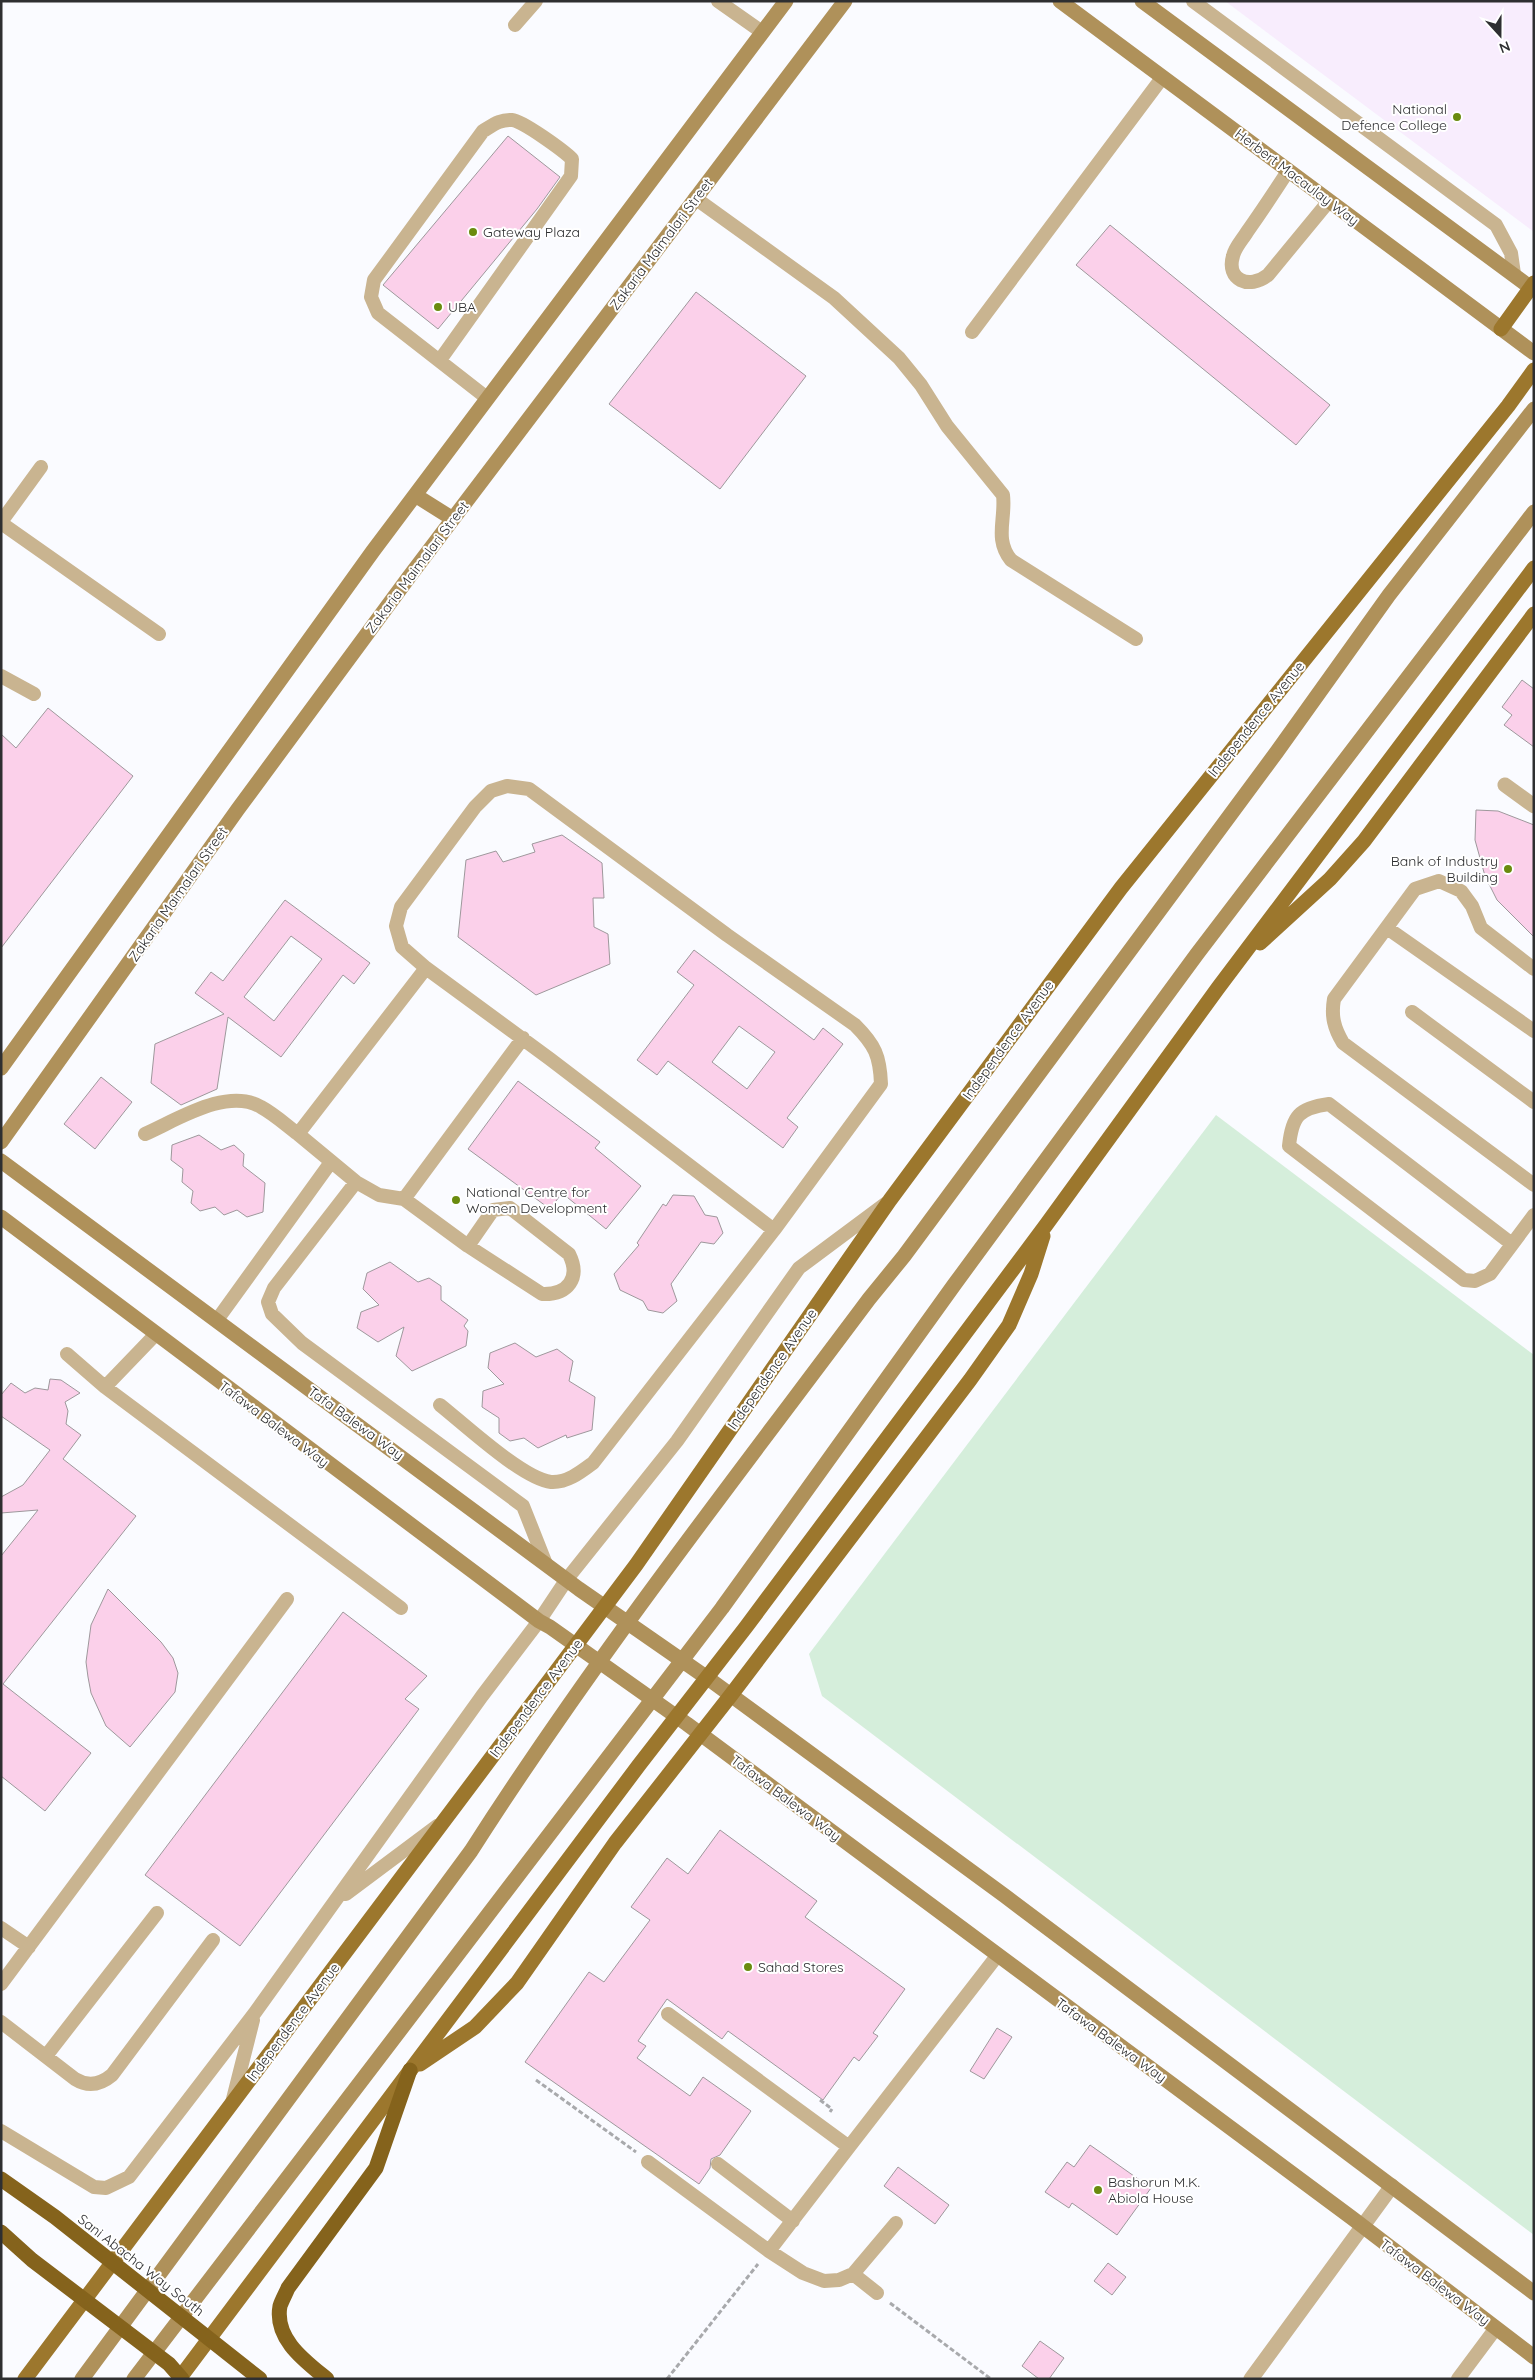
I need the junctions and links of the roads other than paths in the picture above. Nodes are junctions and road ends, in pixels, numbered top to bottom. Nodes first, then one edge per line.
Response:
1 (536, 1) edge
2 (718, 1) edge
3 (786, 1) edge
4 (845, 1) edge
5 (1060, 1) edge
6 (1142, 1) edge
7 (1193, 1) edge
8 (515, 25) dead end
9 (762, 32) junction
10 (1162, 78) junction
11 (1288, 170) junction
12 (695, 198) junction
13 (1329, 201) junction
14 (1514, 274) junction
15 (1533, 287) edge
16 (972, 332) dead end
17 (1506, 332) junction
18 (1534, 353) edge
19 (440, 360) junction
20 (1534, 370) edge
21 (487, 398) junction
22 (1534, 409) edge
23 (40, 467) dead end
24 (415, 495) junction
25 (1534, 512) edge
26 (453, 519) junction
27 (1, 523) edge
28 (1534, 568) edge
29 (1534, 614) edge
30 (159, 634) dead end
31 (1136, 639) dead end
32 (1, 676) edge
33 (34, 694) dead end
34 (1506, 785) dead end
35 (1534, 806) edge
36 (1387, 928) junction
37 (1239, 960) junction
38 (426, 968) junction
39 (1534, 968) edge
40 (1412, 1012) dead end
41 (1534, 1031) edge
42 (523, 1038) junction
43 (1, 1068) edge
44 (1534, 1102) edge
45 (145, 1134) dead end
46 (298, 1134) junction
47 (1, 1142) edge
48 (1, 1161) edge
49 (331, 1162) junction
50 (356, 1182) junction
51 (1534, 1185) edge
52 (404, 1198) junction
53 (890, 1200) junction
54 (1534, 1215) edge
55 (1, 1217) edge
56 (1046, 1225) junction
57 (774, 1230) junction
58 (1512, 1244) junction
59 (468, 1246) junction
60 (217, 1320) junction
61 (155, 1335) junction
62 (67, 1354) dead end
63 (105, 1387) junction
64 (440, 1405) dead end
65 (546, 1564) junction
66 (567, 1578) junction
67 (287, 1599) dead end
68 (401, 1608) dead end
69 (544, 1624) junction
70 (731, 1695) junction
71 (700, 1734) junction
72 (444, 1821) junction
73 (334, 1902) junction
74 (157, 1913) dead end
75 (1, 1928) edge
76 (213, 1940) dead end
77 (29, 1947) junction
78 (997, 1956) junction
79 (1, 1984) edge
80 (254, 2014) junction
81 (668, 2014) dead end
82 (1, 2022) edge
83 (46, 2056) junction
84 (410, 2070) junction
85 (232, 2103) junction
86 (1, 2131) edge
87 (849, 2147) junction
88 (648, 2162) road end
89 (718, 2164) dead end
90 (1, 2179) edge
91 (1392, 2186) junction
92 (793, 2221) junction
93 (896, 2223) dead end
94 (1363, 2227) junction
95 (1, 2232) edge
96 (769, 2251) junction
97 (853, 2274) junction
98 (1534, 2293) edge
99 (877, 2294) road end
100 (1496, 2328) junction
101 (1534, 2357) edge
102 (24, 2379) edge
103 (82, 2379) edge
104 (134, 2379) edge
105 (180, 2379) edge
106 (260, 2379) edge
107 (327, 2379) edge
108 (1251, 2379) edge
109 (1458, 2379) edge

1 - 8 lane
2 - 9 lane
3 - 9 main road
4 - 12 main road, Zakaria Maimalari Street
5 - 10 main road, Herbert Macaulay Way
6 - 14 main road
7 - 14 lane
9 - 21 main road
10 - 11 main road, Herbert Macaulay Way
10 - 16 lane
11 - 13 main road, Herbert Macaulay Way
11 - 13 lane
12 - 26 main road, Zakaria Maimalari Street
12 - 31 lane
13 - 17 main road, Herbert Macaulay Way
14 - 15 main road
15 - 17 main road
17 - 18 main road, Herbert Macaulay Way
19 - 19 lane
19 - 21 lane
20 - 53 main road, Independence Avenue
21 - 24 main road
22 - 103 main road
23 - 27 lane
24 - 26 main road
24 - 43 main road
25 - 104 main road
26 - 47 main road, Zakaria Maimalari Street
27 - 30 lane
28 - 37 main road
29 - 37 main road
32 - 33 lane
34 - 35 street
36 - 39 lane
36 - 41 lane
36 - 51 lane
37 - 56 main road
38 - 42 lane
38 - 46 lane
38 - 57 lane
40 - 44 lane
42 - 52 lane
42 - 57 lane
45 - 46 lane
46 - 49 lane
48 - 60 main road, Tafa Balewa Way
49 - 50 lane
49 - 60 lane
50 - 52 lane
50 - 65 lane
52 - 59 lane
53 - 66 lane
53 - 72 main road, Independence Avenue
54 - 58 lane
55 - 61 main road, Tafawa Balewa Way
56 - 70 main road
56 - 84 main road
57 - 64 lane
58 - 58 lane
59 - 59 lane
60 - 65 main road, Tafa Balewa Way
61 - 63 lane
61 - 69 main road, Tafawa Balewa Way
62 - 63 lane
63 - 68 lane
65 - 66 main road, Tafa Balewa Way
66 - 69 lane
66 - 70 main road, Tafa Balewa Way
67 - 77 lane
69 - 71 main road, Tafawa Balewa Way
69 - 73 lane
70 - 71 main road
70 - 91 main road, Tafa Balewa Way
71 - 78 main road, Tafawa Balewa Way
71 - 84 main road
72 - 73 lane
72 - 85 main road, Independence Avenue
73 - 80 lane
74 - 83 lane
75 - 77 lane
76 - 83 lane
77 - 79 lane
78 - 87 lane
78 - 94 main road, Tafawa Balewa Way
80 - 85 lane
80 - 86 lane
81 - 87 lane
82 - 83 lane
84 - 105 main road
84 - 107 highway
85 - 102 main road, Independence Avenue
87 - 92 lane
88 - 96 lane
89 - 92 lane
90 - 106 highway, Sani Abacha Way South
91 - 94 street
91 - 98 main road, Tafa Balewa Way
92 - 96 lane
93 - 97 lane
94 - 100 main road, Tafawa Balewa Way
94 - 108 street
95 - 105 highway
96 - 97 lane
97 - 99 lane
100 - 101 main road, Tafawa Balewa Way
100 - 109 lane

